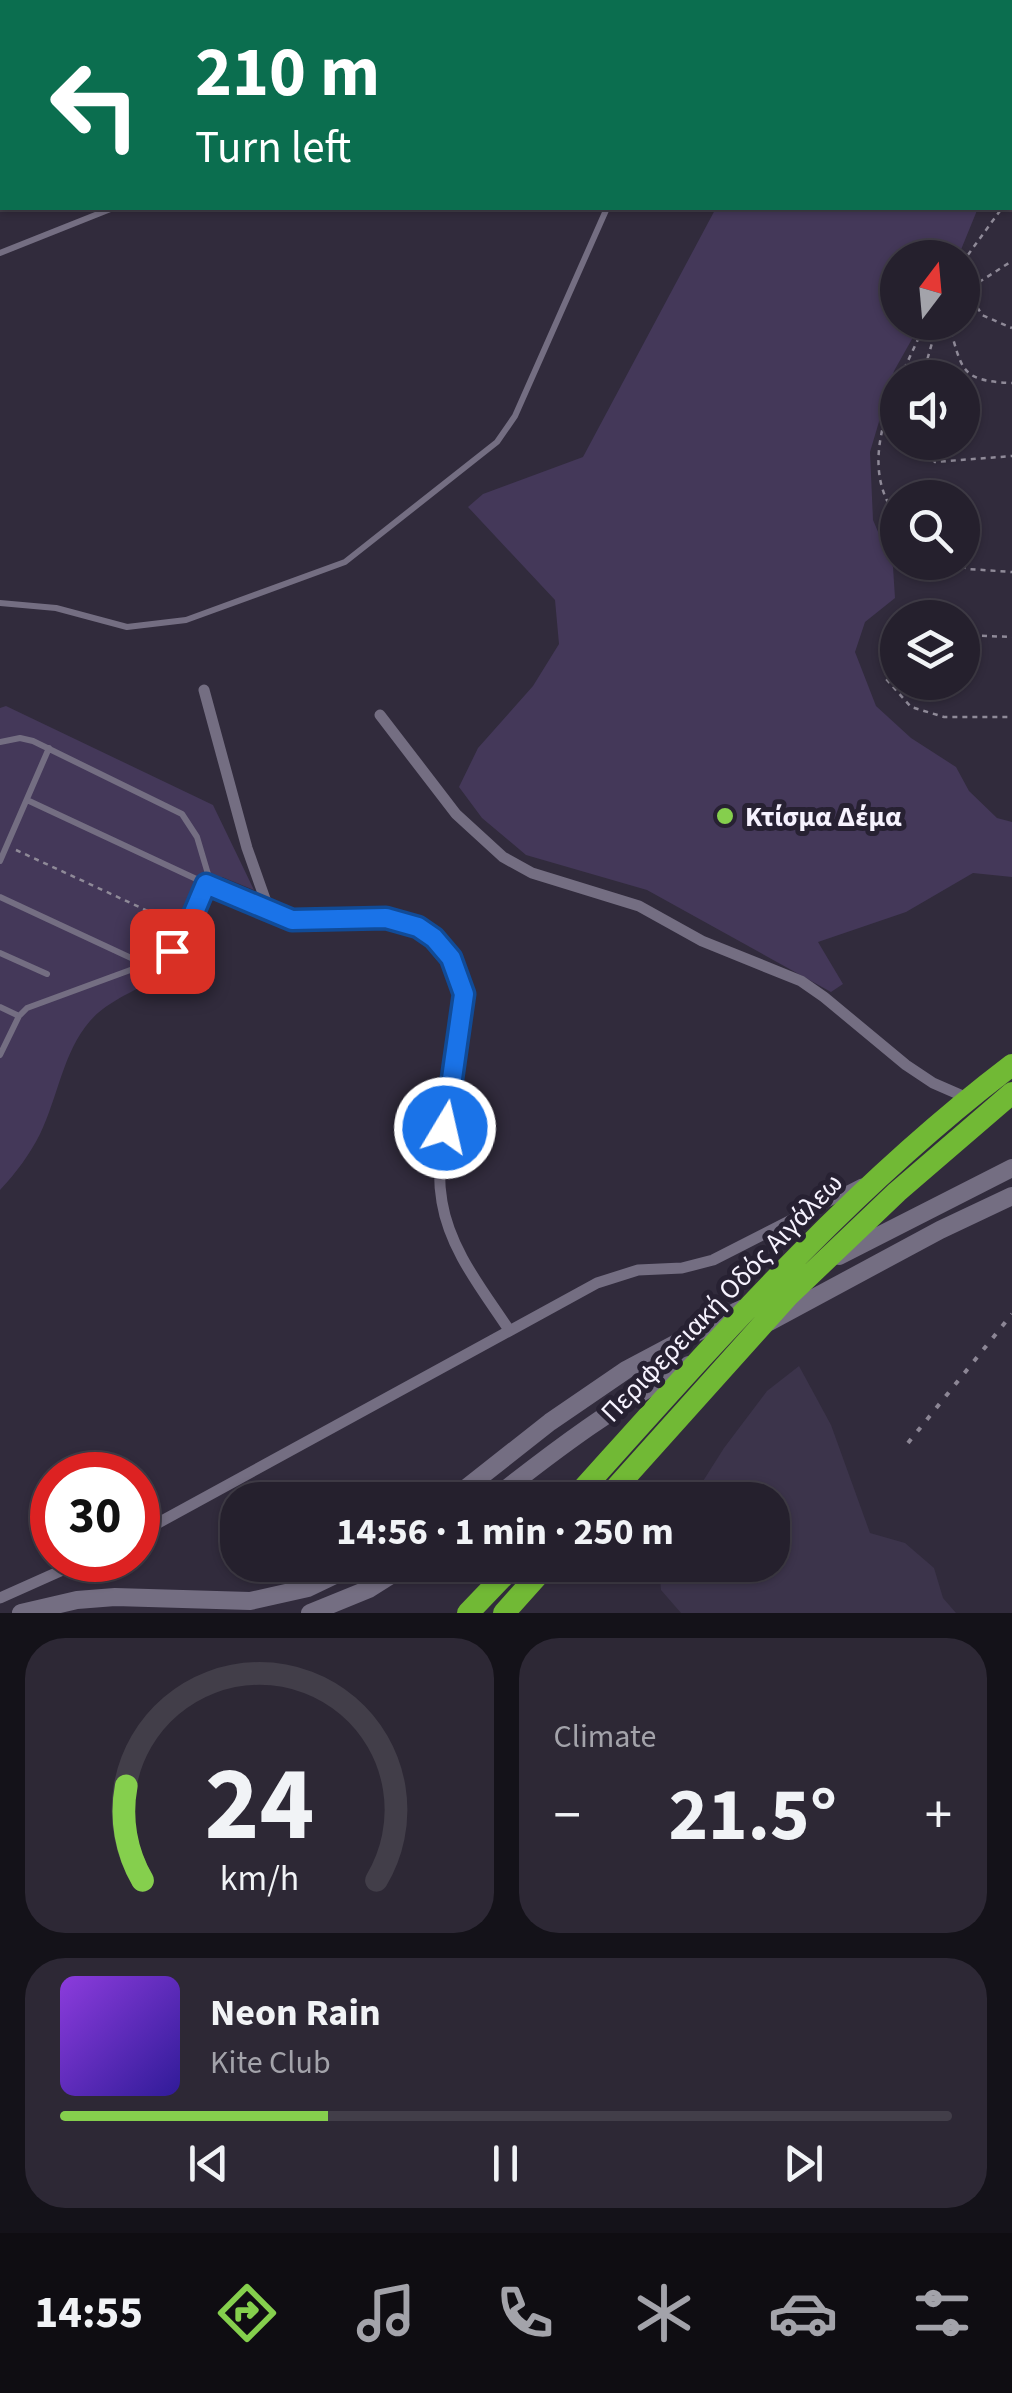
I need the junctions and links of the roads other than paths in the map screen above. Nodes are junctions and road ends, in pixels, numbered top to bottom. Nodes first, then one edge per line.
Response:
1 (108, 210) edge
2 (605, 210) edge
3 (0, 253) edge
4 (0, 603) edge
5 (204, 690) dead end
6 (380, 714) dead end
7 (0, 742) edge
8 (49, 748) junction
9 (27, 800) junction
10 (0, 861) edge
11 (206, 884) junction
12 (0, 898) edge
13 (270, 914) junction
14 (0, 953) edge
15 (145, 965) junction
16 (47, 974) dead end
17 (0, 1007) edge
18 (19, 1016) junction
19 (0, 1055) edge
20 (1012, 1065) edge
21 (1012, 1093) edge
22 (1012, 1168) edge
23 (1012, 1196) edge
24 (508, 1330) junction
25 (617, 1469) junction
26 (474, 1482) edge
27 (515, 1482) edge
28 (599, 1482) edge
29 (612, 1482) edge
30 (160, 1522) edge
31 (36, 1582) edge
32 (321, 1582) edge
33 (341, 1582) edge
34 (381, 1582) edge
35 (498, 1582) edge
36 (532, 1582) edge
37 (0, 1598) edge
38 (340, 1608) edge
39 (21, 1613) edge
40 (310, 1613) edge
41 (468, 1613) edge
42 (504, 1613) edge

1 - 3 lane
2 - 4 lane
5 - 13 street
6 - 24 street
7 - 8 lane
8 - 9 lane
8 - 11 lane
9 - 10 lane
9 - 11 lane
11 - 13 lane
11 - 15 lane
12 - 15 lane
13 - 24 street
14 - 16 lane
15 - 18 lane
17 - 18 lane
18 - 19 lane
20 - 25 highway, Περιφερειακή Οδός Αιγάλεω
21 - 25 highway, Περιφερειακή Οδός Αιγάλεω
22 - 26 main road
23 - 27 main road
24 - 30 street
25 - 28 highway, Περιφερειακή Οδός Αιγάλεω
25 - 29 highway, Περιφερειακή Οδός Αιγάλεω
31 - 37 street
32 - 39 main road
33 - 38 main road
34 - 38 main road
35 - 41 highway
36 - 42 highway
38 - 40 main road

